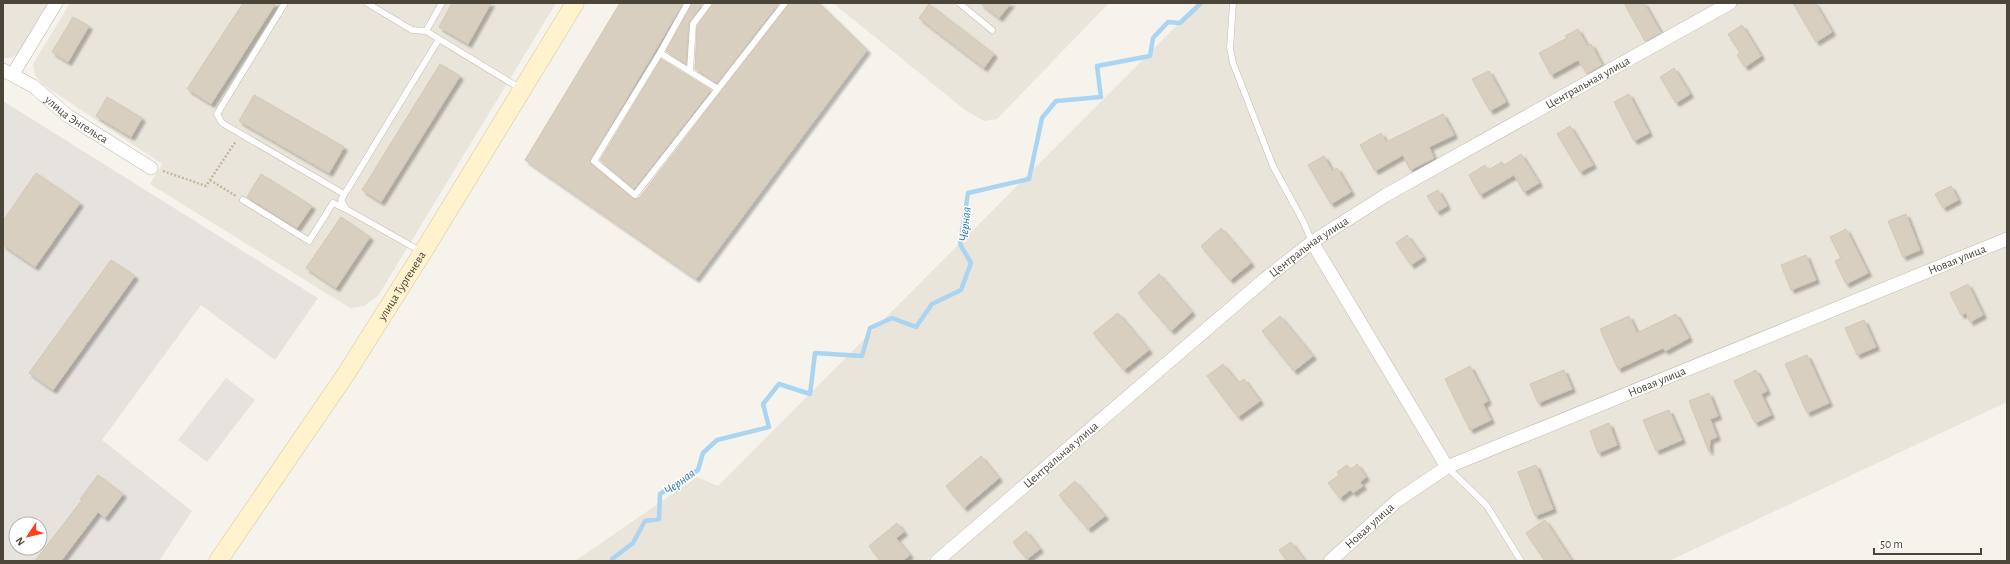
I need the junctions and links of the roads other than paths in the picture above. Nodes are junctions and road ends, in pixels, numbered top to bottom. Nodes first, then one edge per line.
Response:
1 (56, 3) edge
2 (285, 3) edge
3 (367, 3) edge
4 (442, 3) edge
5 (575, 3) edge
6 (688, 3) edge
7 (709, 3) edge
8 (785, 3) edge
9 (959, 3) edge
10 (1232, 3) edge
11 (1730, 3) edge
12 (992, 30) dead end
13 (426, 31) junction
14 (439, 39) junction
15 (660, 53) junction
16 (690, 70) junction
17 (8, 72) edge
18 (718, 88) junction
19 (523, 90) junction
20 (151, 168) road end
21 (344, 194) junction
22 (243, 200) road end
23 (346, 209) junction
24 (2007, 239) edge
25 (1312, 242) junction
26 (423, 252) junction
27 (1446, 467) junction
28 (218, 561) edge
29 (937, 561) edge
30 (1330, 561) edge
31 (1521, 561) edge

1 - 17 street
2 - 21 lane
3 - 13 lane
4 - 13 lane
5 - 19 street, улица Тургенева
6 - 15 lane
7 - 16 lane
8 - 18 lane
9 - 12 lane
10 - 25 lane
11 - 25 street, Центральная улица
13 - 14 lane
14 - 19 lane
14 - 21 lane
15 - 16 lane
15 - 18 lane
16 - 18 lane
17 - 20 street, улица Энгельса
19 - 26 street, улица Тургенева
21 - 23 lane
22 - 23 lane
23 - 26 lane
24 - 27 street, Новая улица
25 - 27 street
25 - 29 street, Центральная улица
26 - 28 street, улица Тургенева
27 - 30 street, Новая улица
27 - 31 lane

